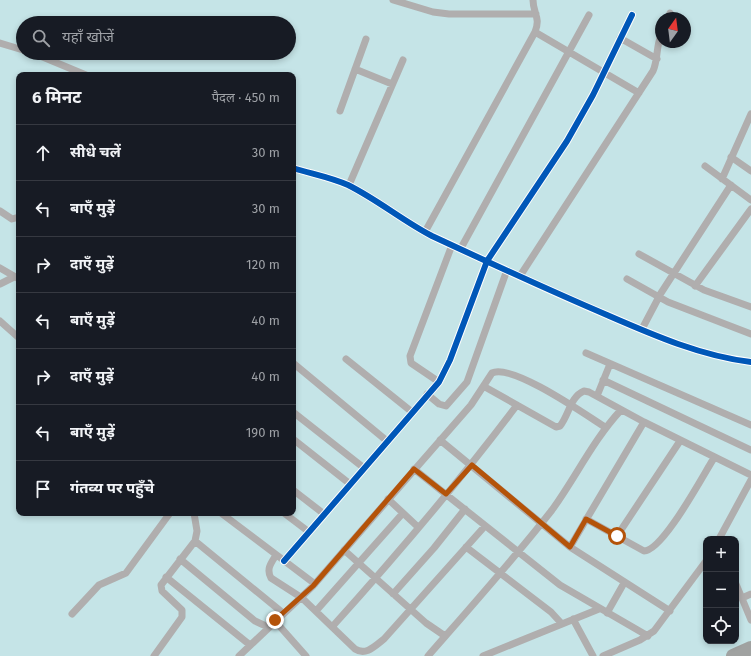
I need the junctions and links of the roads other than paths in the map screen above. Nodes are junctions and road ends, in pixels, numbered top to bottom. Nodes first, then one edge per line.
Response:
1 (393, 0) edge
2 (533, 0) edge
3 (536, 14) junction
4 (589, 15) dead end
5 (632, 15) dead end
6 (535, 32) junction
7 (620, 38) junction
8 (366, 39) dead end
9 (0, 43) edge
10 (16, 48) edge
11 (657, 48) edge
12 (570, 52) junction
13 (657, 59) junction
14 (50, 60) edge
15 (403, 60) dead end
16 (355, 68) junction
17 (604, 71) junction
18 (79, 72) edge
19 (392, 84) junction
20 (639, 93) junction
21 (340, 110) dead end
22 (751, 114) edge
23 (748, 127) edge
24 (731, 157) junction
25 (705, 166) dead end
26 (296, 169) edge
27 (751, 171) edge
28 (722, 179) junction
29 (349, 185) junction
30 (731, 185) junction
31 (751, 200) edge
32 (751, 209) edge
33 (0, 211) edge
34 (16, 218) edge
35 (425, 232) junction
36 (452, 245) junction
37 (461, 248) junction
38 (640, 254) dead end
39 (487, 261) junction
40 (0, 268) edge
41 (507, 270) junction
42 (673, 274) junction
43 (520, 276) junction
44 (16, 277) edge
45 (16, 278) edge
46 (627, 279) dead end
47 (0, 284) edge
48 (695, 286) junction
49 (658, 297) junction
50 (751, 308) edge
51 (0, 321) edge
52 (642, 329) junction
53 (751, 334) edge
54 (16, 335) edge
55 (586, 353) dead end
56 (346, 359) dead end
57 (751, 362) edge
58 (610, 364) junction
59 (296, 366) edge
60 (603, 380) junction
61 (438, 382) junction
62 (485, 387) junction
63 (427, 394) junction
64 (597, 396) junction
65 (517, 405) junction
66 (571, 405) junction
67 (621, 410) junction
68 (412, 412) junction
69 (296, 414) edge
70 (644, 422) junction
71 (751, 424) edge
72 (605, 427) junction
73 (440, 440) junction
74 (296, 441) edge
75 (387, 441) junction
76 (680, 441) junction
77 (751, 450) edge
78 (714, 458) junction
79 (472, 465) junction
80 (364, 468) junction
81 (414, 469) junction
82 (751, 475) edge
83 (751, 480) edge
84 (350, 484) junction
85 (296, 492) edge
86 (446, 494) junction
87 (388, 499) junction
88 (465, 509) junction
89 (403, 513) junction
90 (324, 514) junction
91 (168, 516) edge
92 (194, 516) edge
93 (224, 516) edge
94 (288, 516) edge
95 (586, 519) junction
96 (541, 522) junction
97 (486, 526) junction
98 (418, 527) junction
99 (309, 532) junction
100 (617, 536) junction
101 (721, 536) edge
102 (195, 541) junction
103 (570, 547) junction
104 (466, 548) junction
105 (344, 550) junction
106 (518, 552) junction
107 (276, 555) junction
108 (180, 559) junction
109 (284, 561) junction
110 (358, 563) junction
111 (703, 565) edge
112 (500, 573) junction
113 (166, 577) junction
114 (376, 578) junction
115 (624, 583) junction
116 (315, 584) junction
117 (739, 591) edge
118 (393, 594) junction
119 (751, 594) edge
120 (302, 598) junction
121 (742, 598) junction
122 (411, 609) junction
123 (599, 609) junction
124 (316, 611) junction
125 (670, 611) junction
126 (283, 613) junction
127 (72, 614) dead end
128 (607, 614) junction
129 (573, 619) junction
130 (275, 620) junction
131 (751, 620) edge
132 (562, 624) junction
133 (268, 627) junction
134 (332, 627) junction
135 (445, 636) junction
136 (648, 636) junction
137 (250, 645) junction
138 (751, 648) edge
139 (154, 656) edge
140 (239, 656) edge
141 (306, 656) edge
142 (428, 656) edge
143 (483, 656) edge
144 (592, 656) edge
145 (603, 656) edge
146 (733, 656) edge

1 - 3 street
2 - 3 street
3 - 6 street
4 - 12 street
5 - 7 street
6 - 12 street
6 - 35 street
7 - 13 street
7 - 17 street
8 - 16 street
9 - 10 street
11 - 13 street
12 - 17 street
12 - 37 street
13 - 20 street
14 - 18 street
15 - 19 street
16 - 19 street
16 - 21 street
17 - 20 street
17 - 39 street
19 - 29 street
20 - 43 street
22 - 23 street
23 - 24 street
24 - 27 street
24 - 28 street
25 - 28 street
26 - 29 street
28 - 30 street
29 - 35 street
30 - 31 street
30 - 42 street
32 - 48 street
33 - 34 street
35 - 36 street
36 - 37 street
36 - 61 street
37 - 39 street
38 - 42 street
39 - 41 street
39 - 61 street
40 - 44 street
41 - 43 street
41 - 63 street
42 - 48 street
42 - 49 street
43 - 52 street
45 - 47 street
46 - 49 street
48 - 50 street
49 - 52 street
49 - 53 street
51 - 54 street
52 - 57 street
55 - 58 street
56 - 68 street
58 - 60 street
58 - 71 street
59 - 75 street
60 - 64 street
60 - 77 street
61 - 63 street
62 - 65 street
62 - 66 street
62 - 73 street
63 - 68 street
64 - 66 street
64 - 67 street
65 - 66 street
65 - 79 street
66 - 72 street
67 - 70 street
67 - 72 street
68 - 75 street
69 - 80 street
70 - 76 street
70 - 95 street
72 - 96 street
73 - 79 street
73 - 81 street
74 - 84 street
75 - 80 street
76 - 78 street
76 - 100 street
78 - 82 street
78 - 100 street
79 - 86 street
79 - 96 street
80 - 84 street
81 - 86 street
81 - 87 street
83 - 101 street
84 - 90 street
85 - 90 street
86 - 88 street
86 - 98 street
87 - 89 street
87 - 105 street
88 - 97 street
88 - 118 street
89 - 98 street
89 - 110 street
90 - 99 street
91 - 127 street
92 - 102 street
93 - 107 street
94 - 99 street
95 - 100 street
95 - 103 street
96 - 103 street
96 - 106 street
97 - 104 street
97 - 106 street
98 - 114 street
99 - 109 street
102 - 108 street
102 - 126 street
103 - 115 street
104 - 112 street
104 - 122 street
105 - 110 street
105 - 116 street
106 - 112 street
106 - 123 street
107 - 109 street
107 - 120 street
108 - 113 street
108 - 133 street
109 - 116 street
110 - 114 street
110 - 124 street
111 - 125 street
112 - 132 street
112 - 135 street
113 - 137 street
113 - 139 street
114 - 118 street
114 - 134 street
115 - 125 street
115 - 128 street
116 - 120 street
117 - 121 street
118 - 122 street
119 - 121 street
120 - 124 street
120 - 126 street
121 - 131 street
122 - 134 street
122 - 135 street
123 - 128 street
123 - 129 street
124 - 134 street
125 - 136 street
126 - 130 street
128 - 136 street
129 - 132 street
129 - 144 street
130 - 133 street
130 - 141 street
132 - 143 street
133 - 137 street
135 - 142 street
136 - 145 street
137 - 140 street
138 - 146 highway

